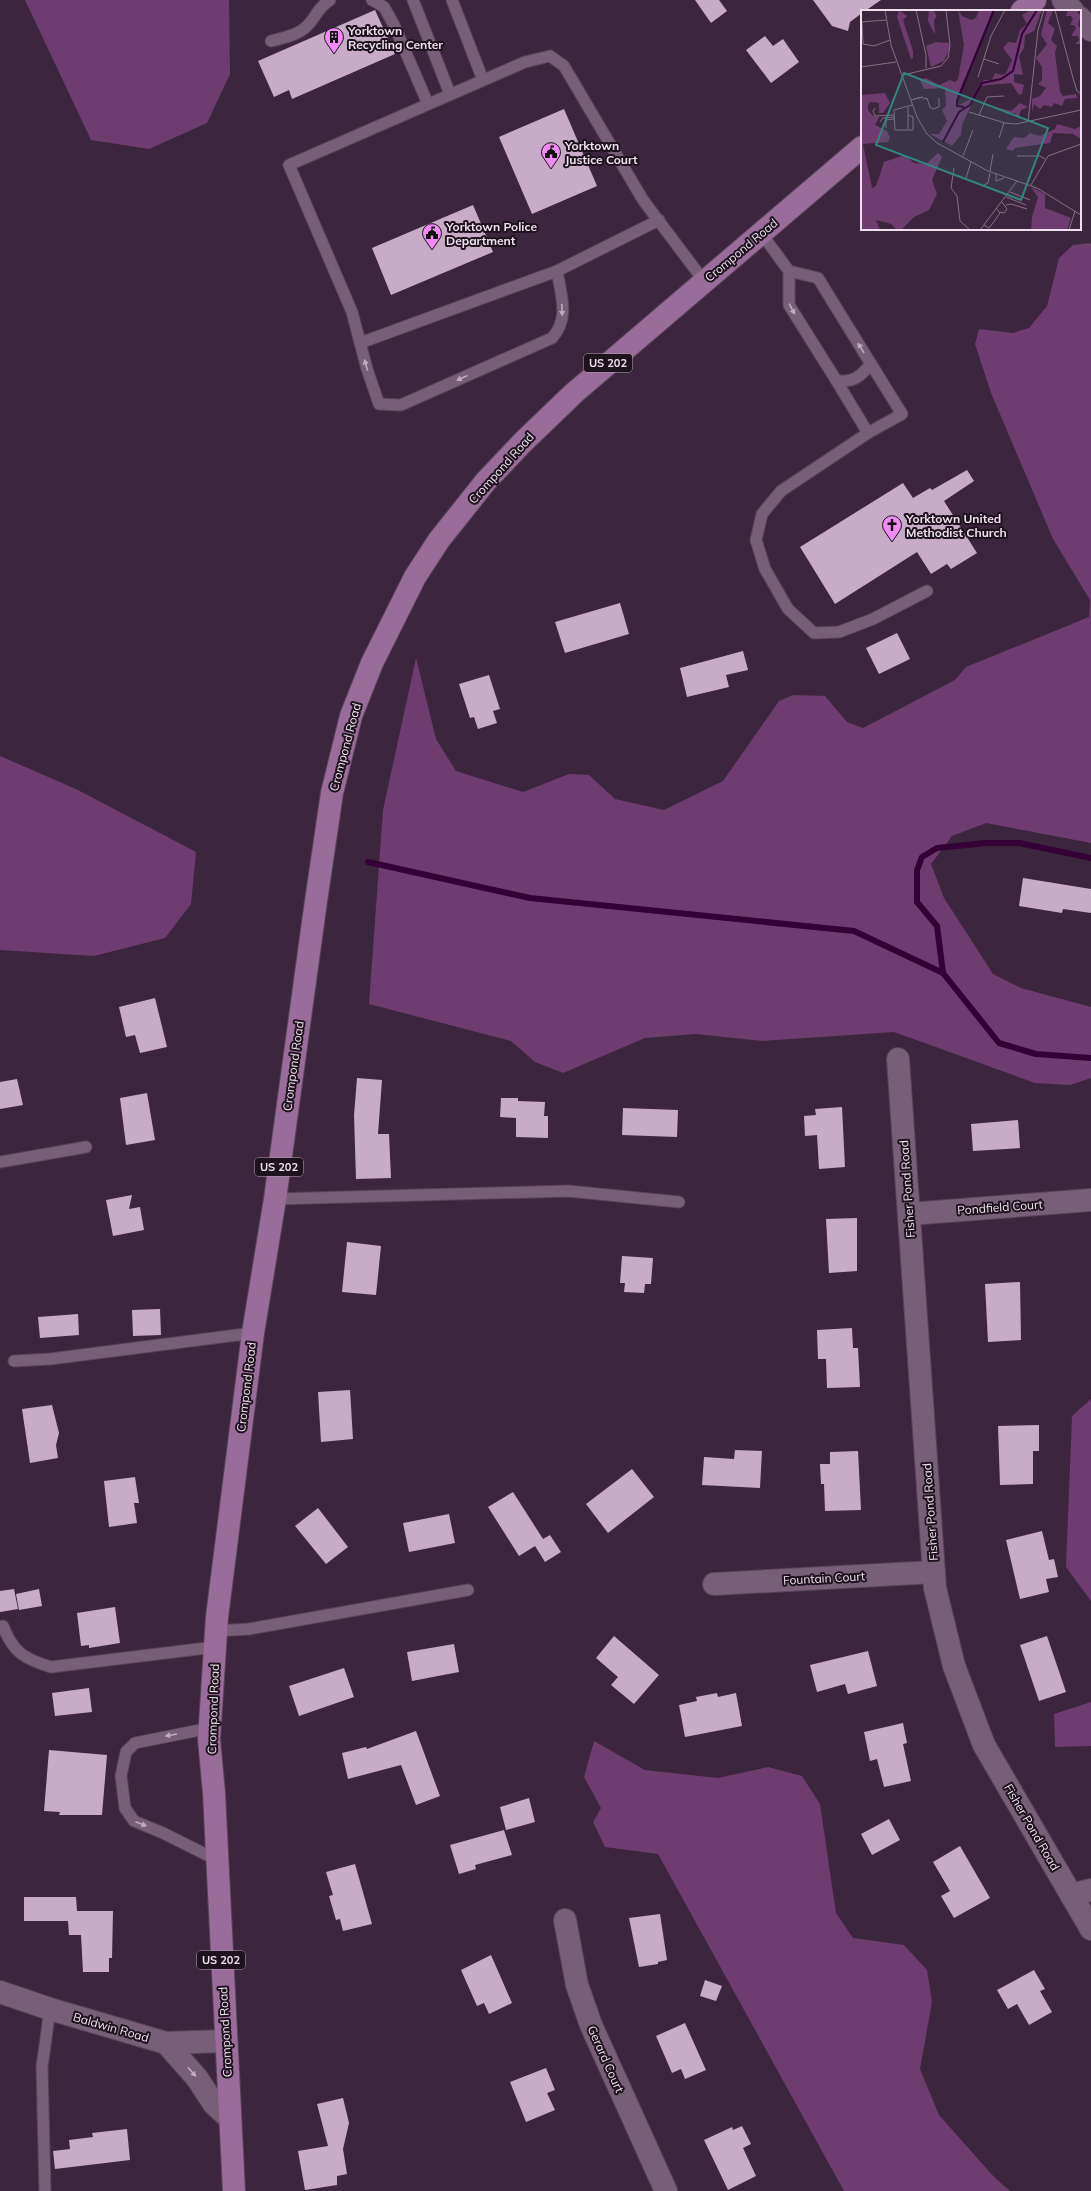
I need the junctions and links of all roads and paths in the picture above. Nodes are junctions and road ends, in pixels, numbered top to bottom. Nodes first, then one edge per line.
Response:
1 (330, 0) edge
2 (372, 0) edge
3 (414, 0) edge
4 (452, 0) edge
5 (1035, 0) edge
6 (1063, 0) edge
7 (1023, 10) edge
8 (1072, 10) edge
9 (1081, 19) edge
10 (1091, 30) edge
11 (271, 41) dead end
12 (483, 80) junction
13 (450, 94) junction
14 (428, 104) junction
15 (861, 148) edge
16 (659, 220) junction
17 (761, 232) junction
18 (557, 271) junction
19 (789, 271) junction
20 (704, 281) junction
21 (360, 343) junction
22 (871, 364) junction
23 (836, 380) junction
24 (868, 433) junction
25 (927, 591) dead end
26 (898, 1059) dead end
27 (86, 1147) dead end
28 (0, 1162) edge
29 (275, 1199) junction
30 (1091, 1200) edge
31 (679, 1202) dead end
32 (909, 1214) junction
33 (253, 1333) junction
34 (14, 1361) dead end
35 (934, 1572) junction
36 (714, 1584) dead end
37 (468, 1590) dead end
38 (3, 1626) dead end
39 (215, 1639) junction
40 (210, 1728) junction
41 (217, 1860) junction
42 (1081, 1893) edge
43 (565, 1920) dead end
44 (1091, 1929) edge
45 (0, 1992) edge
46 (50, 2009) junction
47 (225, 2041) junction
48 (166, 2043) junction
49 (229, 2118) junction
50 (45, 2191) edge
51 (234, 2191) edge
52 (666, 2191) edge

1 - 11 lane
2 - 14 lane
3 - 13 lane
4 - 12 lane
5 - 7 highway
6 - 8 street
9 - 10 street
12 - 13 lane
12 - 16 lane
13 - 14 lane
14 - 21 lane
15 - 17 highway, Crompond Road / US 202
16 - 18 lane
16 - 20 lane
17 - 19 lane
17 - 20 highway, Crompond Road / US 202
18 - 21 lane
18 -> 21 lane
22 -> 19 lane
19 -> 23 lane
20 - 29 highway, Crompond Road / US 202
22 - 23 lane
22 - 24 lane
23 - 24 lane
24 - 25 lane
26 - 32 street, Fisher Pond Road
27 - 28 lane
29 - 31 lane
29 - 33 highway, Crompond Road / US 202
30 - 32 street, Pondfield Court
32 - 35 street, Fisher Pond Road
33 - 34 lane
33 - 39 highway, Crompond Road / US 202
35 - 36 street, Fountain Court
35 - 42 street, Fisher Pond Road
37 - 39 lane
38 - 39 lane
39 - 40 highway, Crompond Road / US 202
40 - 41 highway, Crompond Road / US 202
40 -> 41 lane
41 - 47 highway, Crompond Road / US 202
42 - 44 street, Fisher Pond Road
43 - 52 street, Gerard Court
45 - 46 street, Baldwin Road
46 - 48 street, Baldwin Road
46 - 50 lane
47 - 48 street, Baldwin Road
47 - 49 highway, Crompond Road / US 202
48 -> 49 street
49 - 51 highway, Crompond Road / US 202

